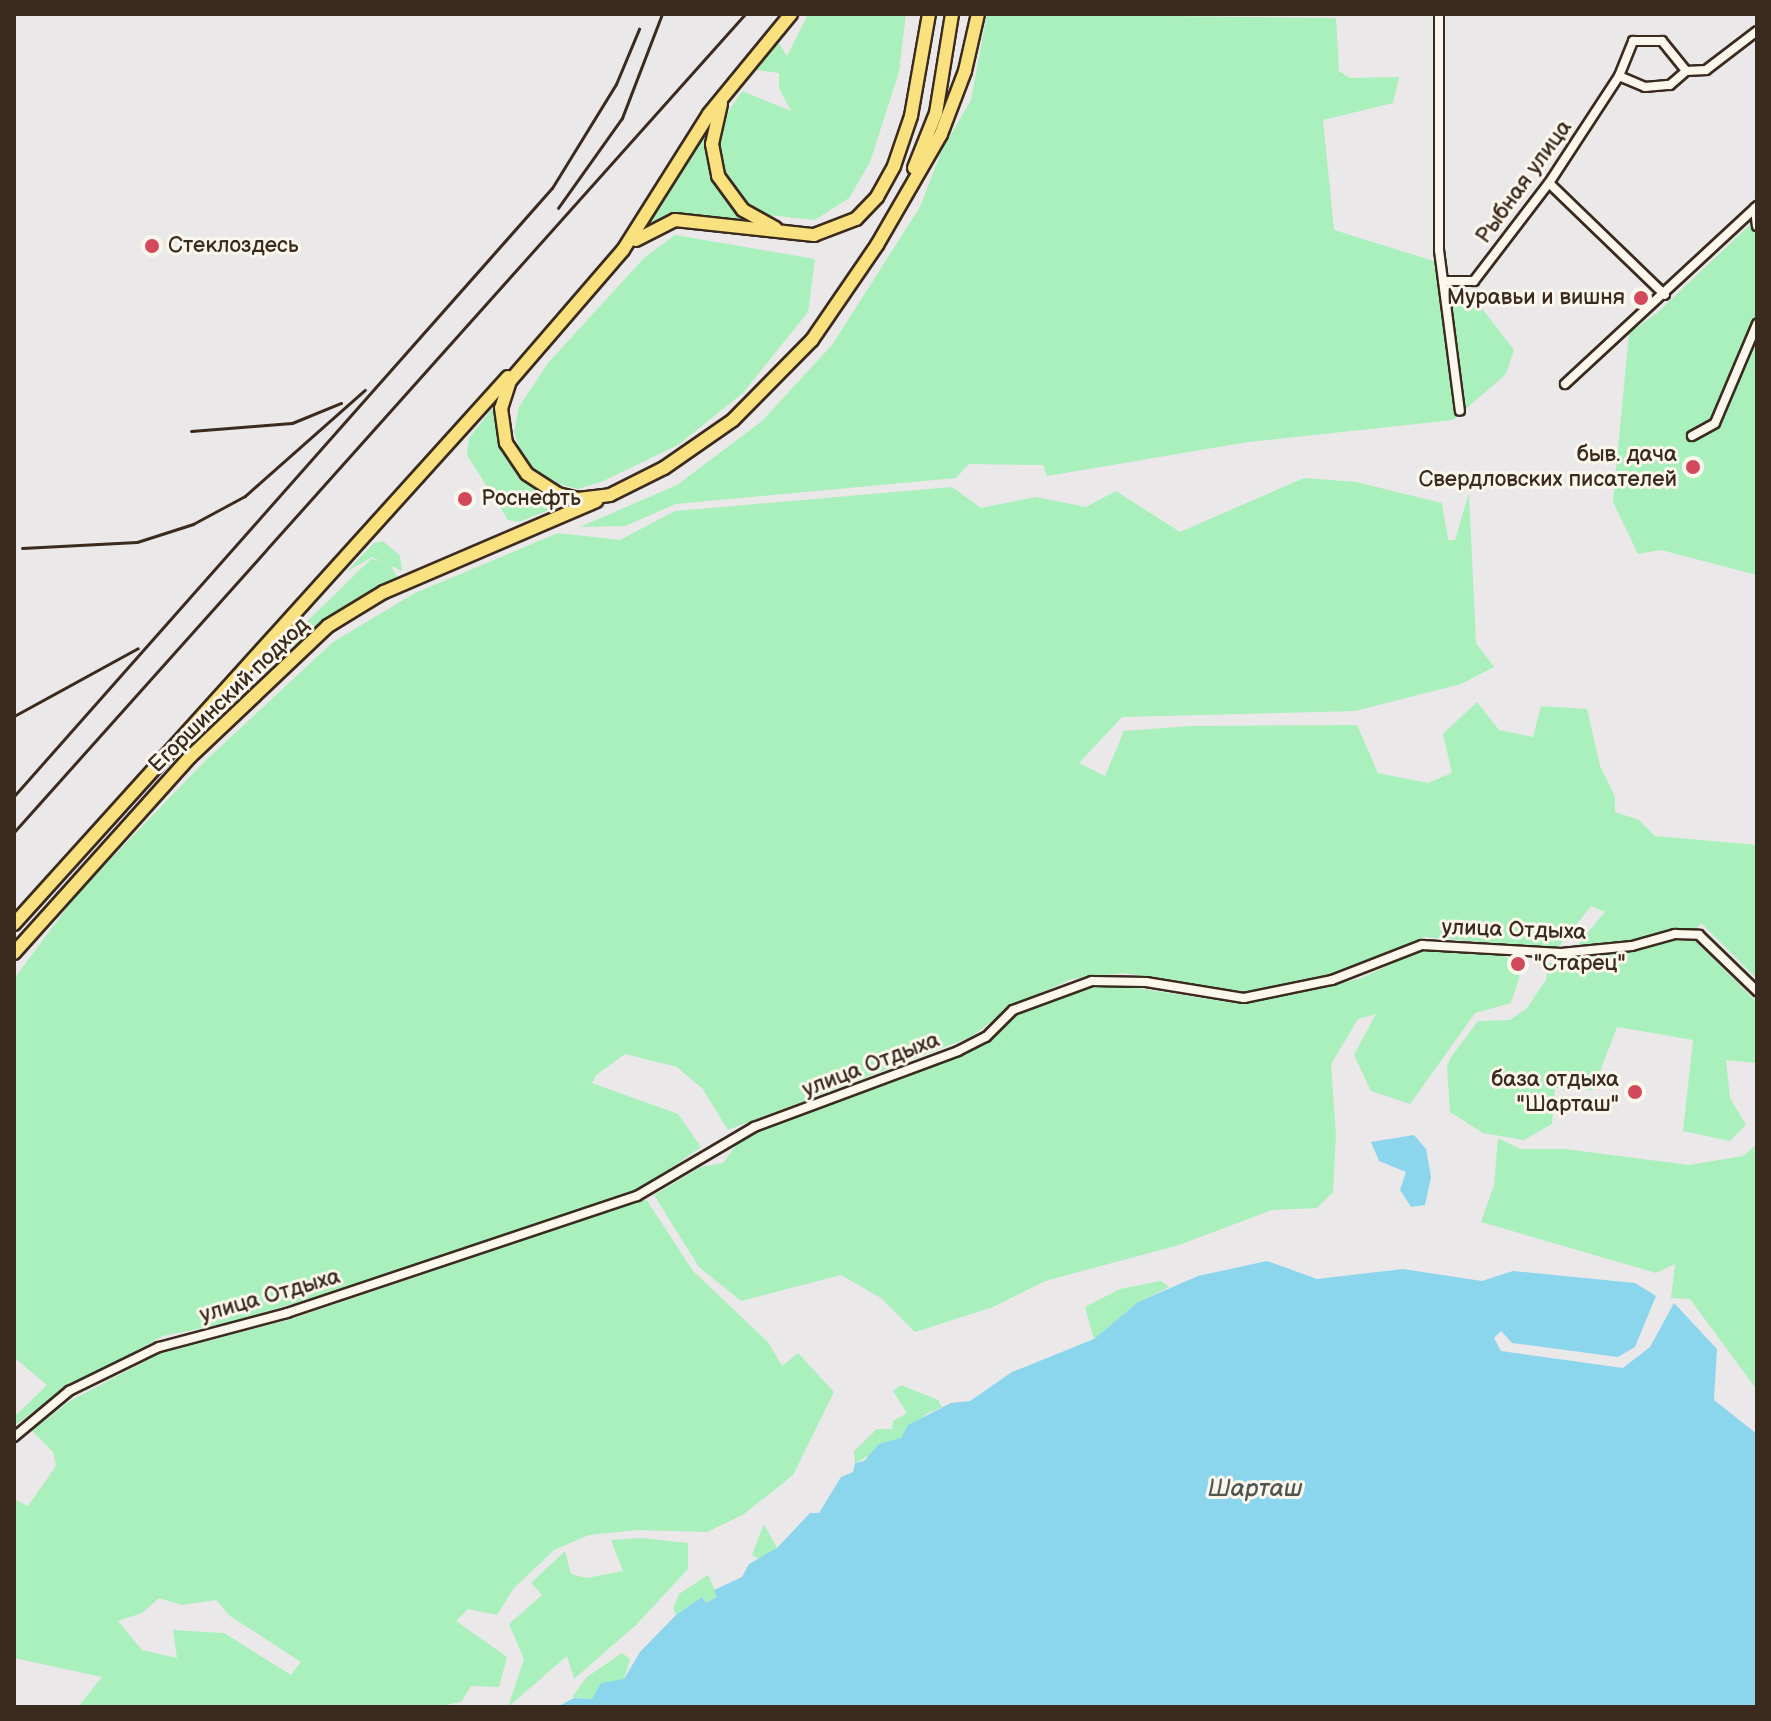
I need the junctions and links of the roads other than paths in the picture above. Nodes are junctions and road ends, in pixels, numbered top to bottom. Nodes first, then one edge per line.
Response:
1 (791, 14) edge
2 (929, 14) edge
3 (952, 14) edge
4 (978, 14) edge
5 (1439, 14) edge
6 (1757, 31) edge
7 (1686, 71) junction
8 (1619, 76) junction
9 (735, 80) junction
10 (1549, 183) junction
11 (899, 205) junction
12 (1756, 207) edge
13 (1757, 226) edge
14 (802, 234) junction
15 (623, 250) junction
16 (1443, 281) junction
17 (1665, 295) junction
18 (1757, 324) edge
19 (523, 360) junction
20 (1565, 384) dead end
21 (1460, 411) dead end
22 (1692, 436) dead end
23 (610, 495) junction
24 (14, 924) edge
25 (14, 953) edge
26 (1757, 991) edge
27 (14, 1437) edge

1 - 9 main road
2 - 14 main road
3 - 11 main road
4 - 11 main road
5 - 16 street, Рыбная улица
6 - 7 street
7 - 8 street
7 - 8 street, Рыбная улица
8 - 10 street, Рыбная улица
9 - 14 main road
9 - 15 main road
10 - 16 street, Рыбная улица
10 - 17 street
11 - 23 main road, Егоршинский подход
12 - 13 street
12 - 17 street
14 - 15 main road
15 - 19 main road, Егоршинский подход
16 - 21 street, Рыбная улица
17 - 20 street
18 - 22 street
19 - 23 main road
19 - 24 main road, Егоршинский подход
23 - 25 main road, Егоршинский подход
26 - 27 street, улица Отдыха

